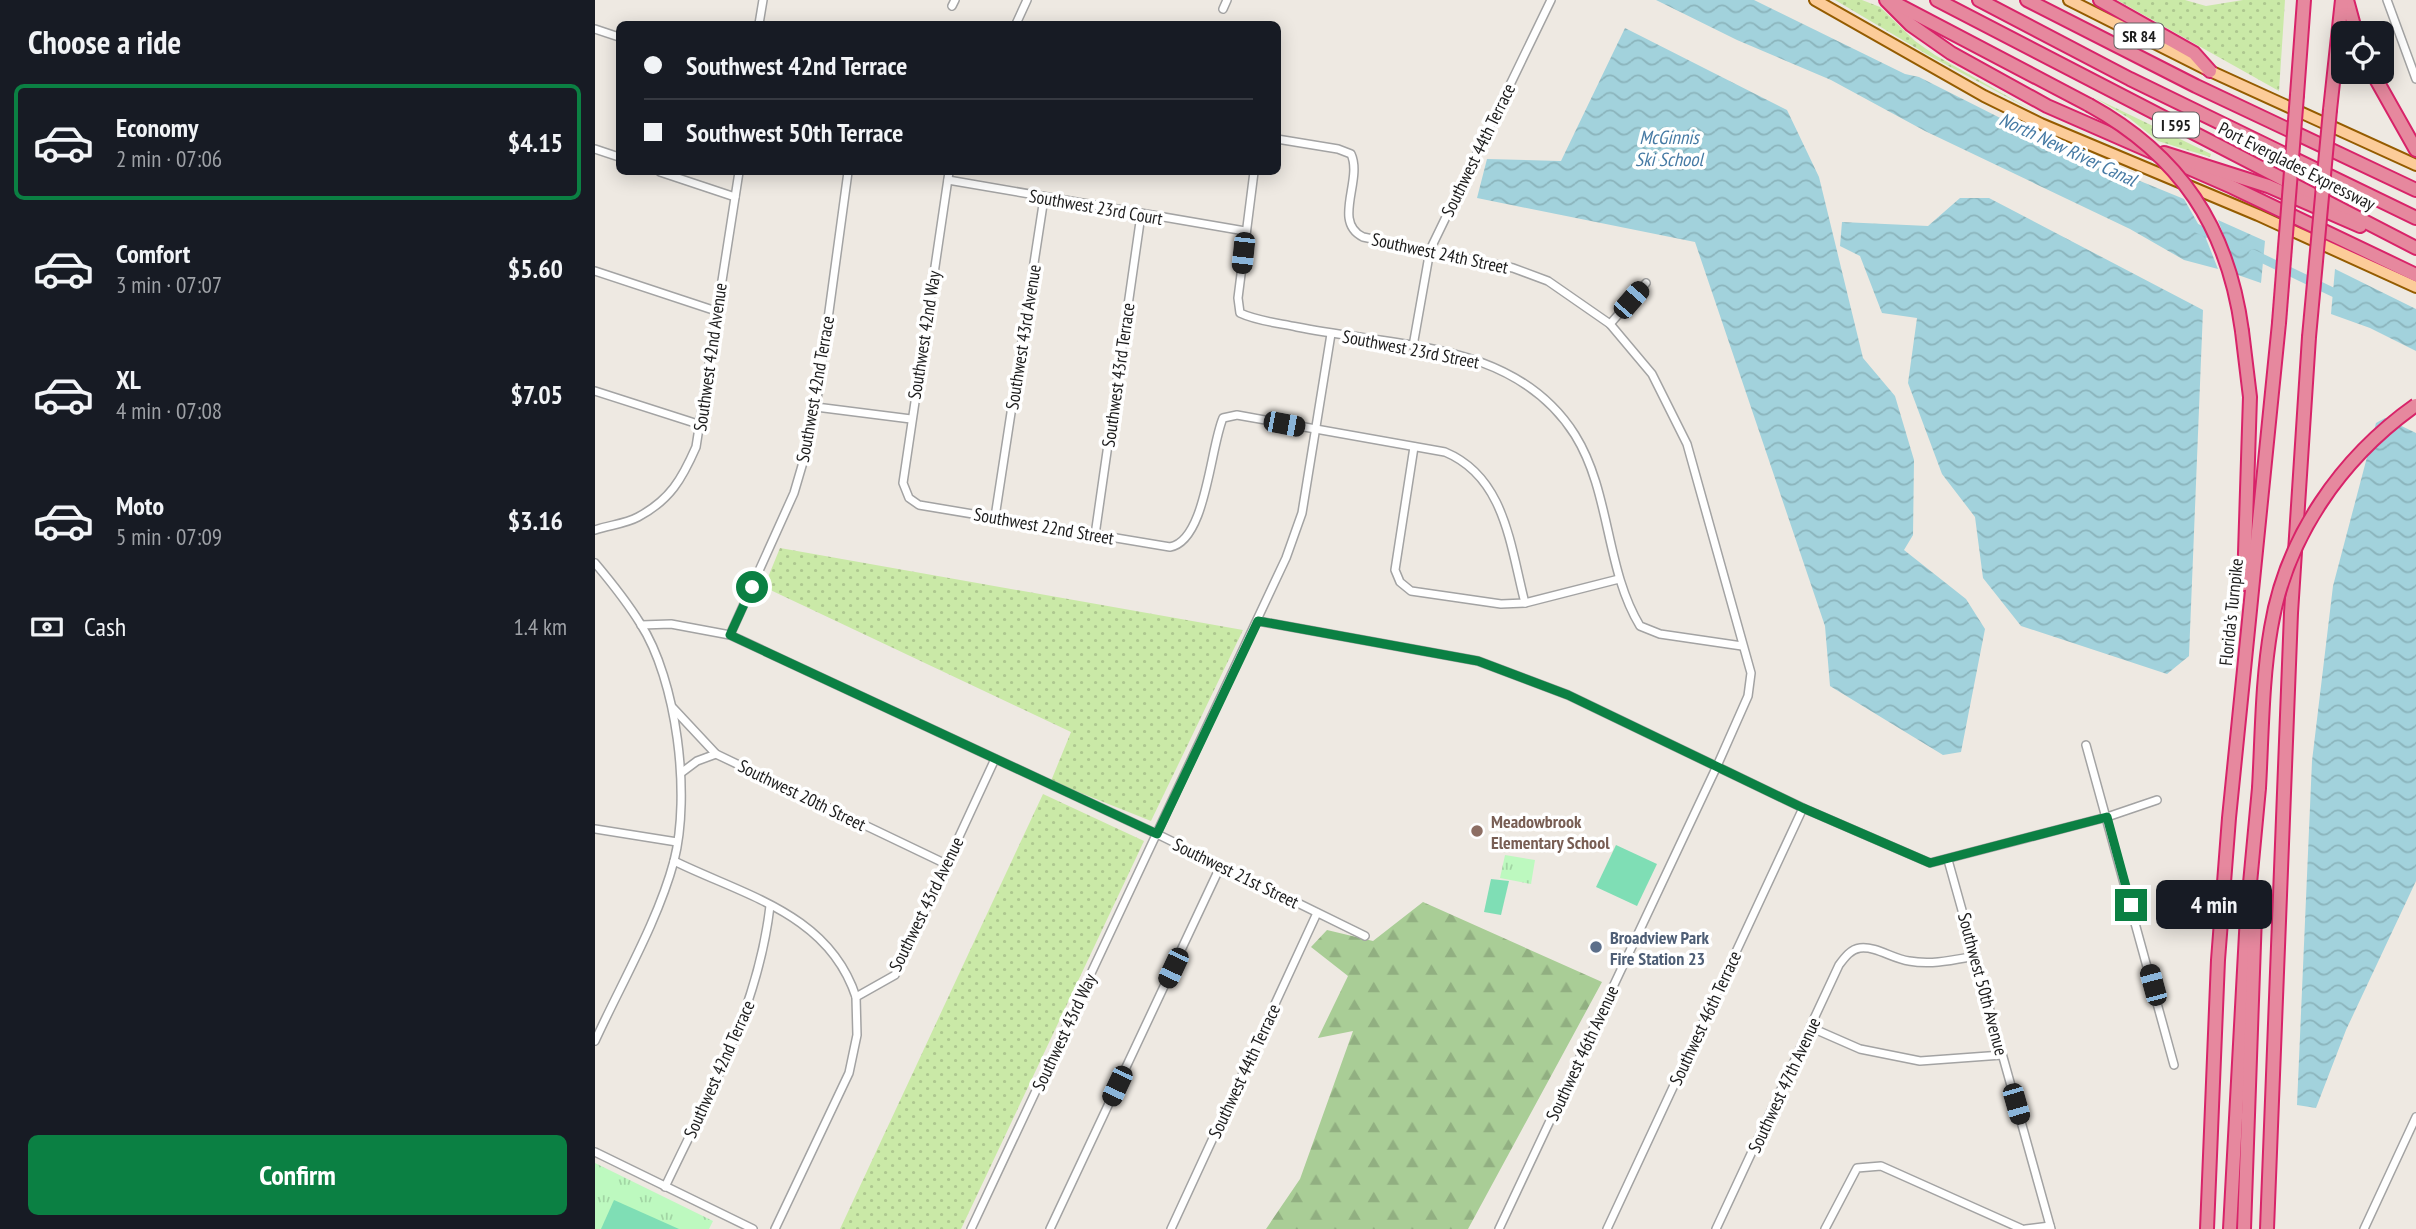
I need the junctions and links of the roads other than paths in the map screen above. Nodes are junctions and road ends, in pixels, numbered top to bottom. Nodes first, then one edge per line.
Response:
1 (763, 0) edge
2 (1027, 0) edge
3 (1227, 0) edge
4 (1551, 0) edge
5 (1815, 0) edge
6 (1888, 0) edge
7 (1937, 0) edge
8 (1979, 0) edge
9 (2027, 0) edge
10 (2069, 0) edge
11 (2100, 0) edge
12 (2304, 0) edge
13 (2344, 0) edge
14 (2387, 0) edge
15 (1223, 9) dead end
16 (760, 21) edge
17 (1017, 21) edge
18 (2352, 21) edge
19 (595, 29) edge
20 (616, 36) edge
21 (2210, 71) junction
22 (2416, 79) edge
23 (2379, 84) edge
24 (1281, 140) edge
25 (595, 149) edge
26 (2416, 150) edge
27 (2157, 153) junction
28 (616, 157) edge
29 (2416, 165) edge
30 (669, 175) edge
31 (739, 175) edge
32 (848, 175) edge
33 (1254, 175) edge
34 (948, 176) edge
35 (2416, 190) edge
36 (735, 197) junction
37 (1044, 198) junction
38 (1142, 215) junction
39 (2416, 218) edge
40 (1245, 231) junction
41 (2416, 248) edge
42 (1430, 250) junction
43 (595, 271) edge
44 (2416, 275) edge
45 (1646, 283) dead end
46 (2416, 288) edge
47 (716, 311) junction
48 (1611, 324) junction
49 (1331, 334) junction
50 (1413, 346) junction
51 (595, 391) edge
52 (2416, 405) edge
53 (816, 407) junction
54 (911, 419) junction
55 (701, 425) junction
56 (1317, 430) junction
57 (1414, 447) junction
58 (909, 498) joint
59 (995, 517) junction
60 (595, 530) edge
61 (1095, 535) junction
62 (595, 563) edge
63 (1619, 579) junction
64 (1525, 603) junction
65 (1258, 621) junction
66 (642, 625) junction
67 (730, 635) junction
68 (1742, 646) junction
69 (2243, 662) junction
70 (673, 708) junction
71 (2086, 745) dead end
72 (716, 754) junction
73 (995, 760) junction
74 (1717, 766) junction
75 (681, 773) junction
76 (2259, 788) junction
77 (2157, 800) dead end
78 (1803, 808) junction
79 (2107, 817) junction
80 (595, 829) edge
81 (1157, 834) junction
82 (677, 842) junction
83 (1948, 860) junction
84 (674, 861) junction
85 (946, 864) junction
86 (1221, 865) junction
87 (770, 906) junction
88 (1317, 913) junction
89 (1365, 936) dead end
90 (1976, 956) junction
91 (856, 997) junction
92 (1811, 1028) junction
93 (595, 1041) edge
94 (2002, 1055) junction
95 (2175, 1065) dead end
96 (2416, 1117) edge
97 (595, 1152) edge
98 (665, 1187) junction
99 (2051, 1228) edge
100 (753, 1229) edge
101 (775, 1229) edge
102 (971, 1229) edge
103 (1050, 1229) edge
104 (1171, 1229) edge
105 (1499, 1229) edge
106 (1607, 1229) edge
107 (1716, 1229) edge
108 (1825, 1229) edge
109 (2024, 1229) edge
110 (2207, 1229) edge
111 (2230, 1229) edge
112 (2244, 1229) edge
113 (2267, 1229) edge
114 (2364, 1229) edge

1 - 16 street
2 - 17 street
3 - 15 street
4 - 42 street, Southwest 44th Terrace
5 - 46 main road
6 - 27 highway
6 - 69 highway, bridge
7 - 41 highway, Port Everglades Expressway / I 595
8 - 39 highway
9 - 35 highway, Port Everglades Expressway / I 595
10 - 21 main road, SR 84
11 - 21 highway
12 - 69 highway, Florida's Turnpike, bridge
13 - 18 highway
13 - 113 highway, bridge
14 - 22 street
19 - 20 street
21 - 29 main road, SR 84
23 - 26 highway
24 - 42 street, Southwest 24th Street
25 - 28 street
27 - 41 highway
27 - 44 highway
30 - 36 street
31 - 36 street, Southwest 42nd Avenue
32 - 53 street, Southwest 42nd Terrace
33 - 40 street
34 - 37 street, Southwest 23rd Court
34 - 54 street, Southwest 42nd Way
36 - 47 street, Southwest 42nd Avenue
37 - 38 street, Southwest 23rd Court
37 - 59 street, Southwest 43rd Avenue
38 - 40 street, Southwest 23rd Court
38 - 61 street, Southwest 43rd Terrace
40 - 49 street, Southwest 23rd Street
42 - 48 street, Southwest 24th Street
42 - 50 street, Southwest 44th Terrace
43 - 47 street
45 - 48 street
47 - 55 street, Southwest 42nd Avenue
48 - 68 street, Southwest 24th Street
49 - 50 street, Southwest 23rd Street
49 - 56 street, Southwest 43rd Way
50 - 63 street, Southwest 23rd Street
51 - 55 street
52 - 76 highway, bridge
53 - 54 street
53 - 67 street, Southwest 42nd Terrace
54 - 58 street, Southwest 42nd Way
55 - 60 street, Southwest 42nd Avenue
56 - 57 street
56 - 61 street, Southwest 22nd Street
56 - 65 street, Southwest 43rd Way
57 - 64 street
57 - 64 street
58 - 59 street, Southwest 22nd Street
59 - 61 street, Southwest 22nd Street
62 - 66 street
63 - 64 street
63 - 68 street
65 - 74 street
65 - 81 street, Southwest 43rd Way
66 - 67 street, Southwest 21st Street
66 - 70 street
67 - 73 street, Southwest 21st Street
68 - 74 street, Southwest 46th Avenue
69 - 110 highway, Florida's Turnpike
70 - 72 street, Southwest 20th Street
70 - 75 street
71 - 79 street
72 - 75 street
72 - 85 street, Southwest 20th Street
73 - 81 street, Southwest 21st Street
73 - 85 street, Southwest 43rd Avenue
74 - 78 street
74 - 105 street, Southwest 46th Avenue
75 - 82 street
76 - 111 highway
76 - 112 highway
77 - 79 street
78 - 83 street
78 - 106 street, Southwest 46th Terrace
79 - 83 street
79 - 95 street
80 - 82 street
81 - 86 street, Southwest 21st Street
81 - 102 street, Southwest 43rd Way
82 - 84 street
83 - 90 street, Southwest 50th Avenue
84 - 87 street
84 - 93 street
85 - 91 street, Southwest 43rd Avenue
86 - 88 street, Southwest 21st Street
86 - 103 street
87 - 91 street
87 - 98 street, Southwest 42nd Terrace
88 - 89 street, Southwest 21st Street
88 - 104 street, Southwest 44th Terrace
90 - 92 street, Southwest 47th Avenue
90 - 94 street, Southwest 50th Avenue
91 - 101 street
92 - 94 street
92 - 107 street, Southwest 47th Avenue
94 - 99 street, Southwest 50th Avenue
96 - 114 street
97 - 98 street
98 - 100 street
99 - 109 street
108 - 109 street

